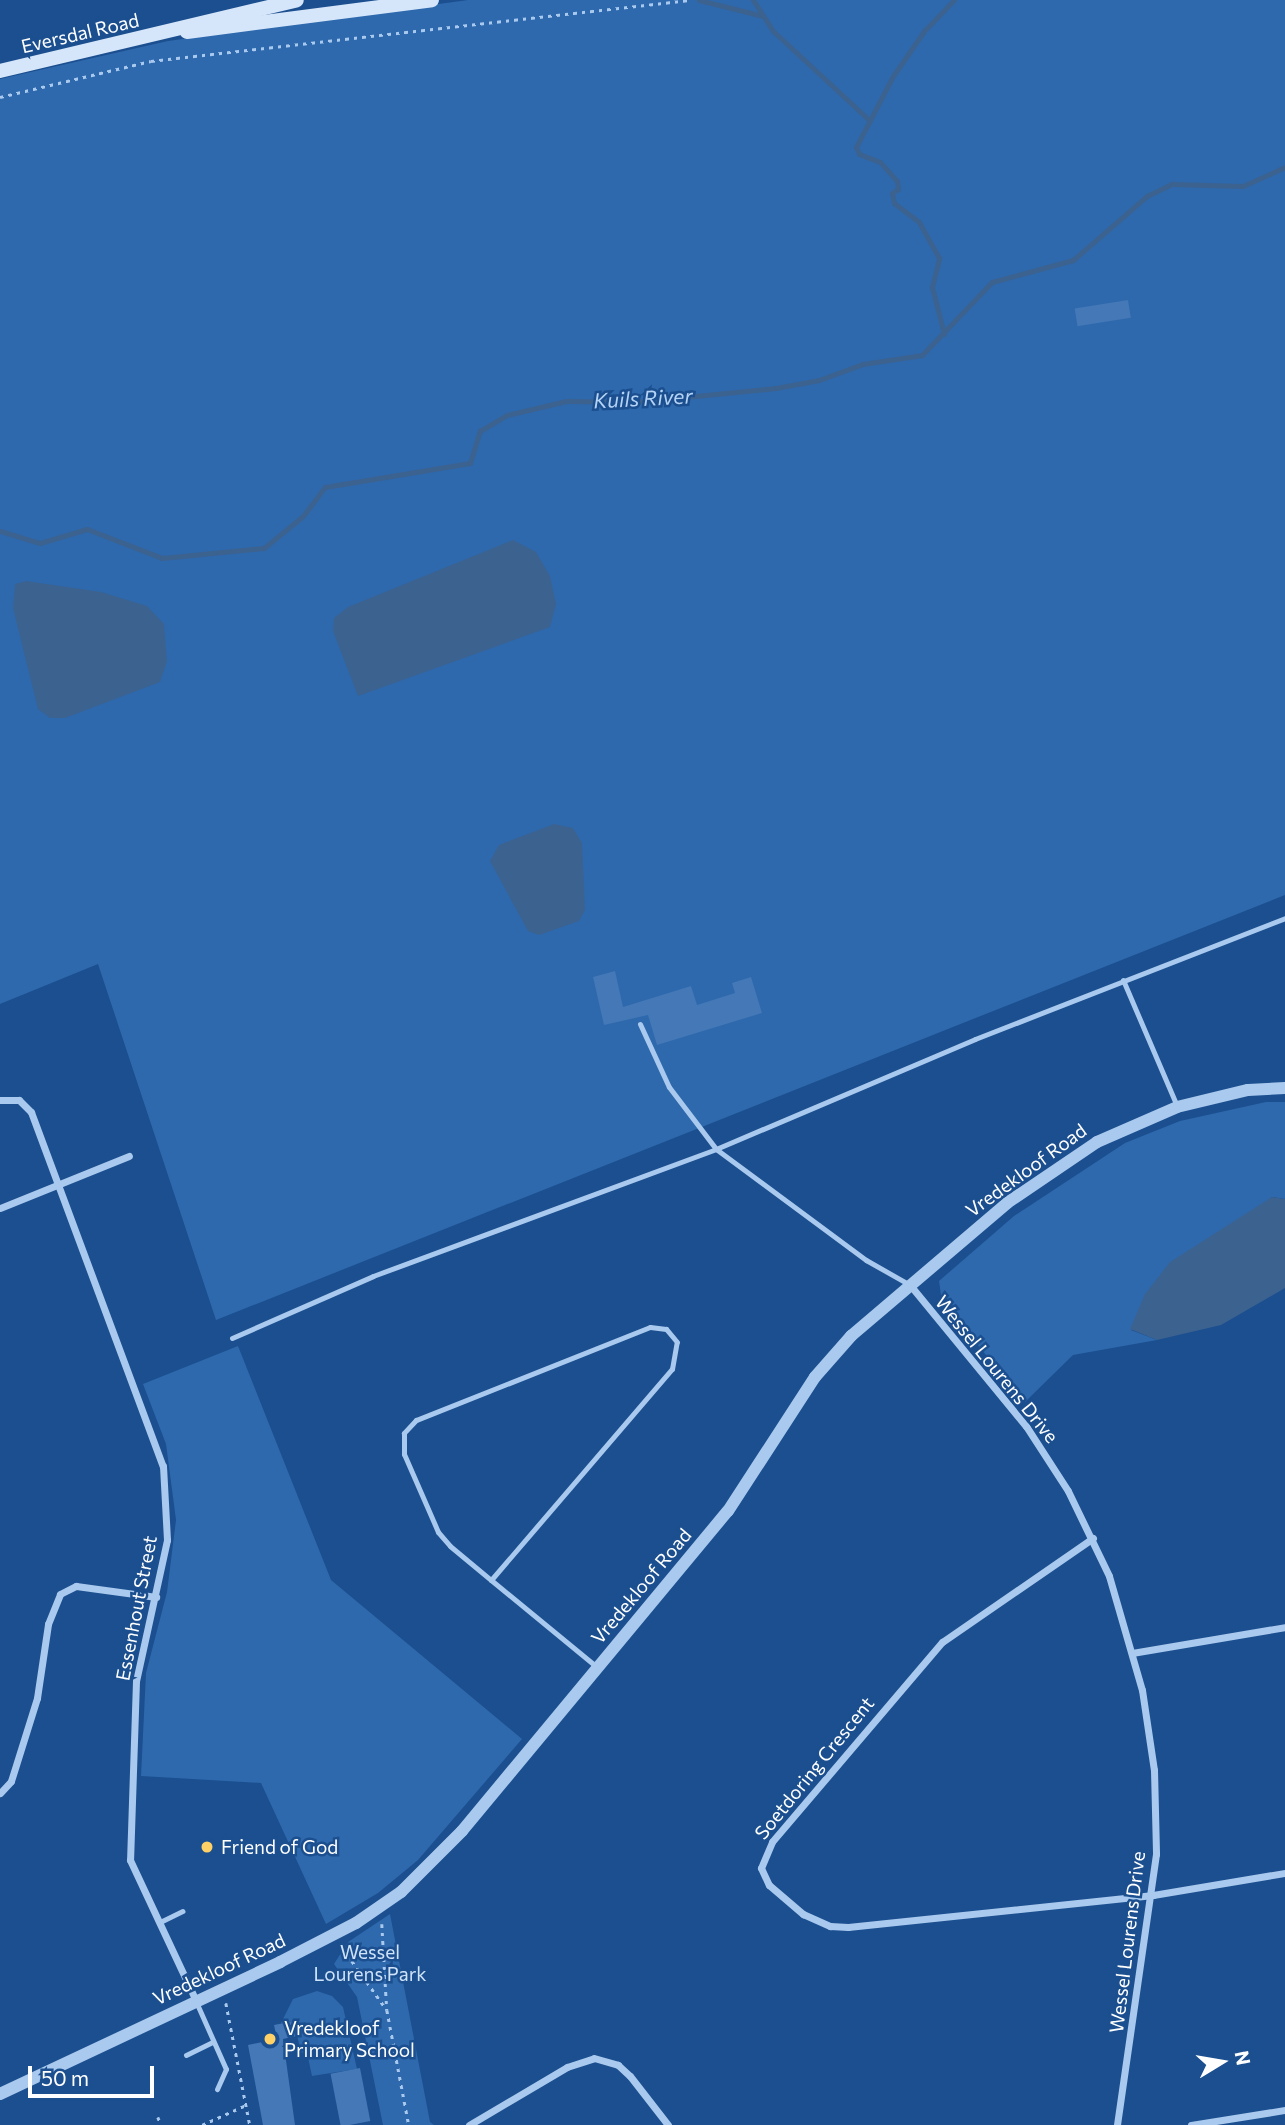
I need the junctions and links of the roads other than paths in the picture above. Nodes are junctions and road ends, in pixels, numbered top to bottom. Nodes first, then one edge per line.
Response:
1 (297, 0) edge
2 (432, 0) edge
3 (168, 33) junction
4 (0, 71) edge
5 (1285, 918) edge
6 (1123, 980) junction
7 (640, 1024) dead end
8 (1285, 1088) edge
9 (0, 1100) edge
10 (1177, 1107) junction
11 (716, 1149) junction
12 (129, 1156) dead end
13 (56, 1185) junction
14 (0, 1208) edge
15 (910, 1285) junction
16 (232, 1338) dead end
17 (1093, 1538) junction
18 (491, 1580) junction
19 (156, 1597) junction
20 (1285, 1627) edge
21 (1132, 1653) junction
22 (598, 1668) junction
23 (0, 1793) edge
24 (1285, 1873) edge
25 (1153, 1895) junction
26 (183, 1911) dead end
27 (160, 1922) junction
28 (196, 2001) junction
29 (214, 2042) junction
30 (186, 2055) dead end
31 (217, 2089) dead end
32 (0, 2094) edge
33 (1285, 2109) edge
34 (469, 2125) edge
35 (668, 2125) edge
36 (1117, 2125) edge
37 (1191, 2125) edge

1 - 3 main road, Eversdal Road
2 - 3 main road, Eversdal Road
3 - 4 main road, Eversdal Road
5 - 6 lane
6 - 10 lane
6 - 11 lane
7 - 11 lane
8 - 10 street, Vredekloof Road
9 - 13 street, Essenhout Street
10 - 15 street, Vredekloof Road
11 - 15 lane
11 - 16 lane
12 - 13 street
13 - 14 street
13 - 19 street, Essenhout Street
15 - 17 street, Wessel Lourens Drive
15 - 22 street, Vredekloof Road
17 - 21 street, Wessel Lourens Drive
17 - 25 street, Soetdoring Crescent
18 - 18 lane
18 - 22 lane
19 - 23 street
19 - 27 street, Essenhout Street
20 - 21 street
21 - 25 street, Wessel Lourens Drive
22 - 28 street, Vredekloof Road
24 - 25 street
25 - 36 street, Wessel Lourens Drive
26 - 27 lane
27 - 28 street, Essenhout Street
28 - 29 lane
28 - 32 street, Vredekloof Road
29 - 30 lane
29 - 31 lane
33 - 37 street
34 - 35 street

